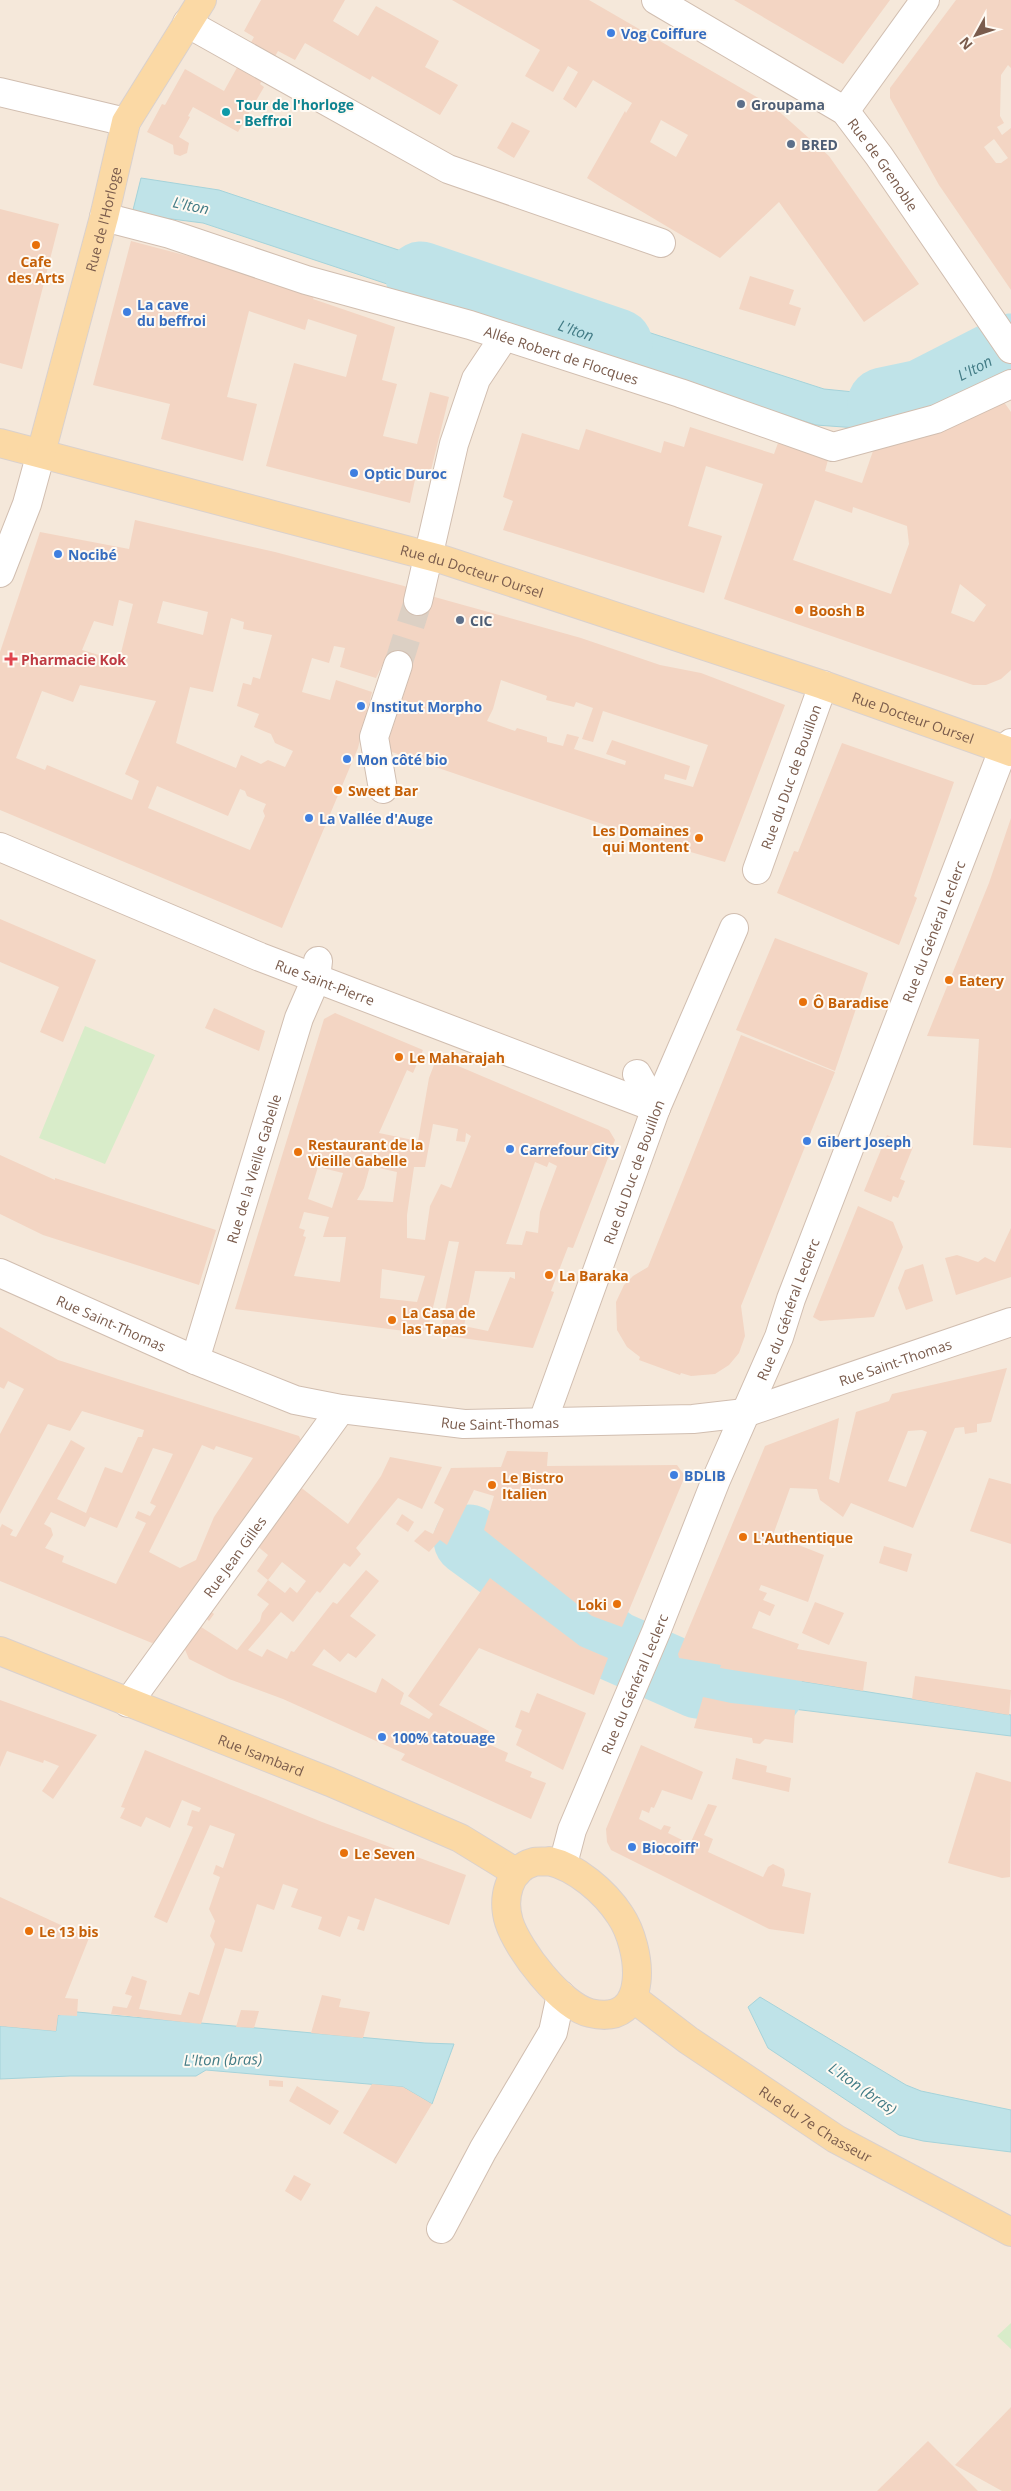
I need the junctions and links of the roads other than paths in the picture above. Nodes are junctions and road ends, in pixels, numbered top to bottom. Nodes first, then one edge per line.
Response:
1 (656, 0) edge
2 (925, 0) edge
3 (194, 11) edge
4 (0, 92) edge
5 (845, 110) junction
6 (126, 122) junction
7 (104, 217) junction
8 (661, 243) dead end
9 (504, 337) junction
10 (1011, 349) edge
11 (1011, 384) edge
12 (0, 443) edge
13 (41, 453) junction
14 (428, 557) junction
15 (0, 573) edge
16 (418, 601) tunnel mouth
17 (398, 665) tunnel mouth
18 (823, 685) junction
19 (1008, 749) edge
20 (383, 789) dead end
21 (0, 847) edge
22 (757, 870) dead end
23 (734, 928) dead end
24 (317, 970) junction
25 (637, 1074) dead end
26 (656, 1108) junction
27 (0, 1273) edge
28 (1011, 1322) edge
29 (195, 1360) junction
30 (340, 1409) junction
31 (745, 1413) junction
32 (543, 1421) junction
33 (0, 1651) edge
34 (128, 1703) junction
35 (563, 1864) junction
36 (517, 1872) junction
37 (562, 1995) junction
38 (633, 1998) junction
39 (441, 2229) dead end
40 (1011, 2232) edge

1 - 5 street, Rue de Grenoble
2 - 5 street
3 - 6 main road, Rue de l'Horloge
3 - 8 street
4 - 6 street
5 - 10 street, Rue de Grenoble
6 - 7 main road, Rue de l'Horloge
7 - 9 street, Allée Robert de Flocques
7 - 13 main road, Rue de l'Horloge
9 - 11 street, Allée Robert de Flocques
9 - 14 street
12 - 13 main road
13 - 14 main road, Rue du Docteur Oursel
13 - 15 street
14 - 16 street
14 - 18 main road, Rue du Docteur Oursel
17 - 20 street
18 - 19 main road, Rue Docteur Oursel
18 - 22 street, Rue du Duc de Bouillon
19 - 31 street, Rue du Général Leclerc
21 - 24 street, Rue Saint-Pierre
23 - 26 street, Rue du Duc de Bouillon
24 - 26 street, Rue Saint-Pierre
24 - 29 street, Rue de la Vieille Gabelle
25 - 26 street
26 - 32 street, Rue du Duc de Bouillon
27 - 29 street, Rue Saint-Thomas
28 - 31 street, Rue Saint-Thomas
29 - 30 street, Rue Saint-Thomas
30 - 32 street, Rue Saint-Thomas
30 - 34 street, Rue Jean Gilles
31 - 32 street, Rue Saint-Thomas
31 - 35 street, Rue du Général Leclerc
33 - 34 main road, Rue Isambard
34 - 36 main road, Rue Isambard
35 - 36 main road
35 - 38 main road
36 - 37 main road
37 - 38 main road
37 - 39 street
38 - 40 main road, Rue du 7e Chasseur

